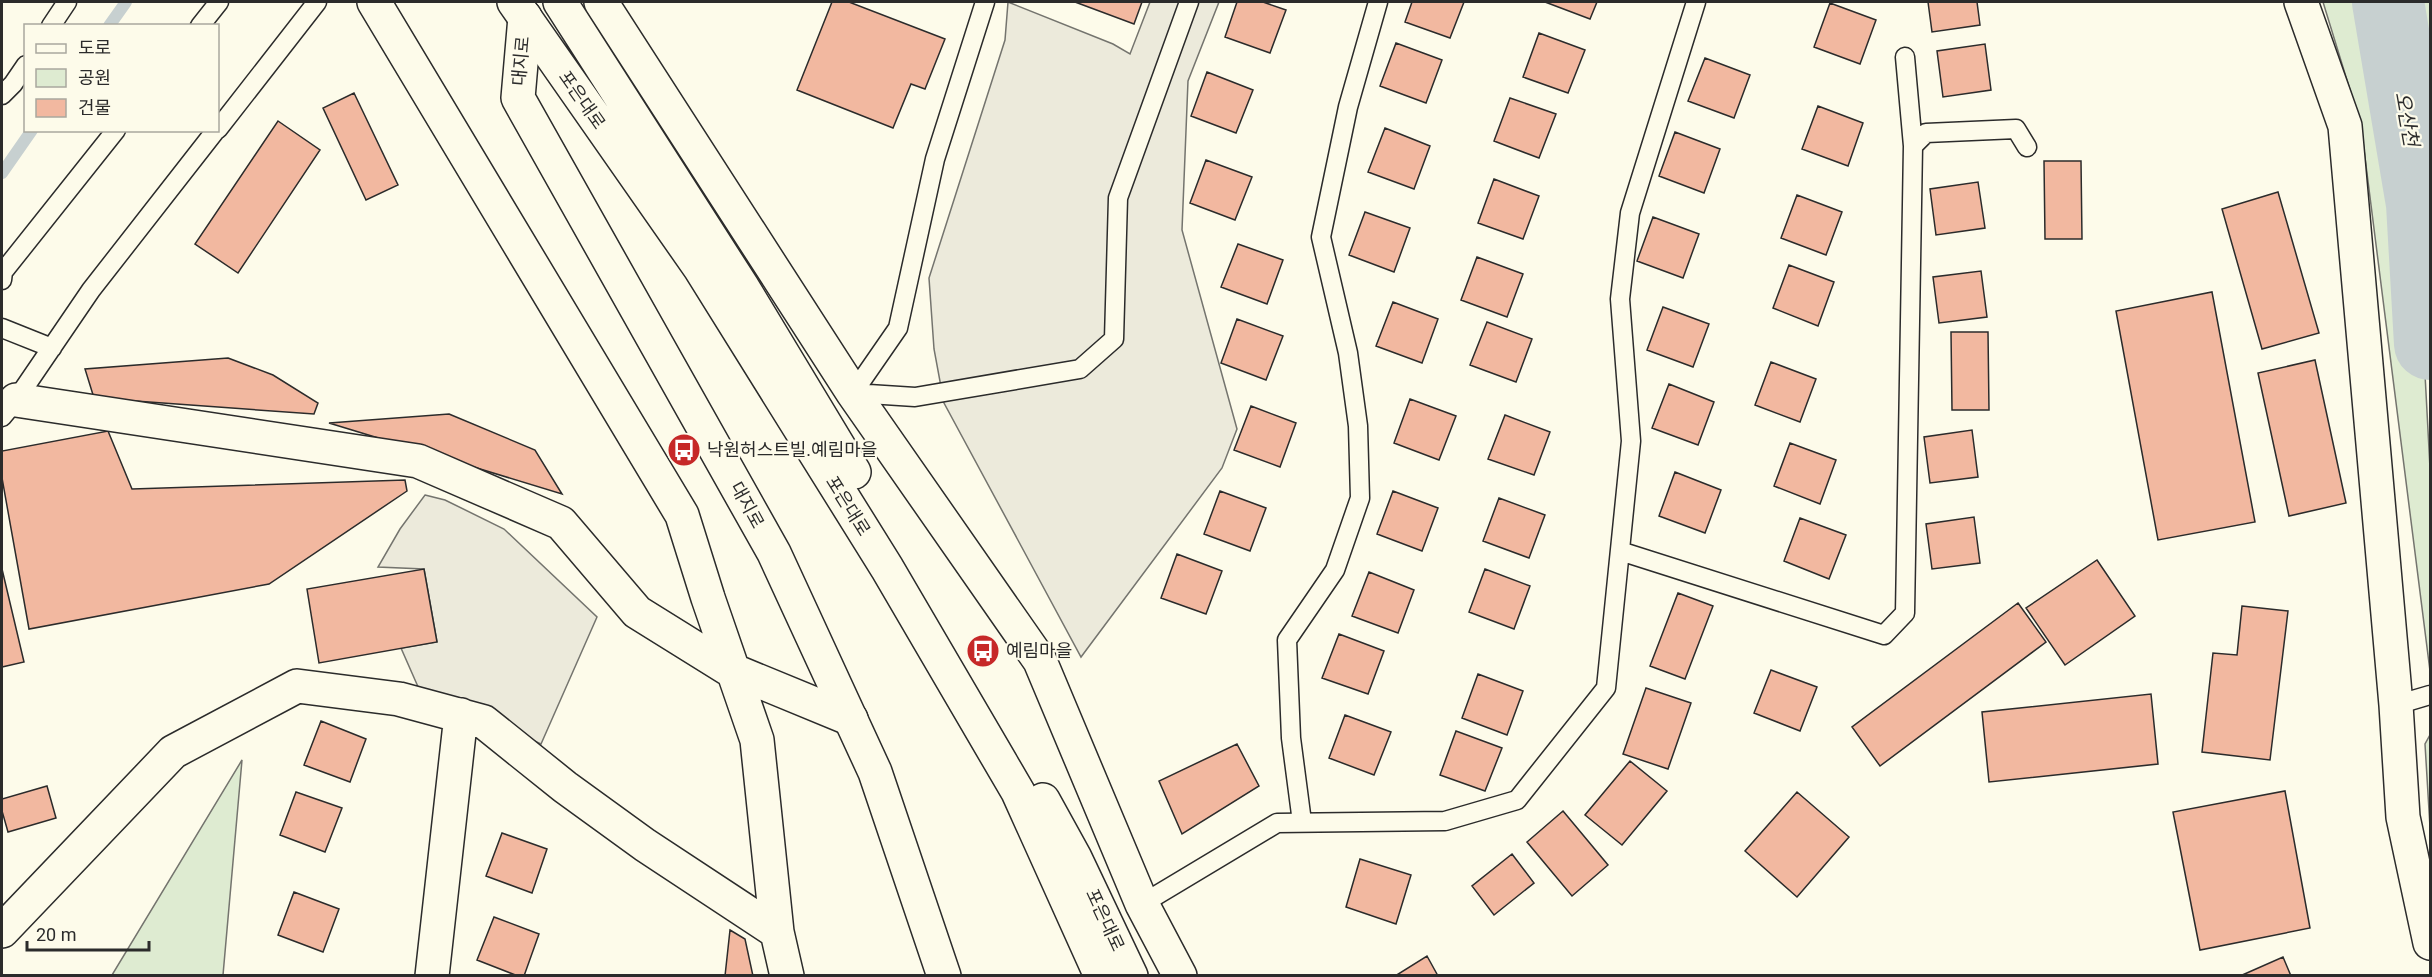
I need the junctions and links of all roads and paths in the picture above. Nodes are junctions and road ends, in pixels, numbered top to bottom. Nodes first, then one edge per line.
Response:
1 (66, 2) edge
2 (219, 2) edge
3 (317, 2) edge
4 (374, 2) edge
5 (560, 2) edge
6 (601, 2) edge
7 (985, 2) edge
8 (1189, 2) edge
9 (1377, 2) edge
10 (1696, 2) edge
11 (2301, 2) edge
12 (520, 10) edge
13 (52, 24) edge
14 (202, 24) edge
15 (1905, 57) dead end
16 (24, 69) edge
17 (2, 95) edge
18 (219, 127) edge
19 (114, 132) edge
20 (215, 132) edge
21 (1913, 146) junction
22 (2027, 147) dead end
23 (2, 280) edge
24 (2, 328) edge
25 (52, 348) junction
26 (853, 393) junction
27 (9, 408) edge
28 (1620, 551) junction
29 (733, 671) junction
30 (2417, 699) edge
31 (461, 715) junction
32 (851, 719) junction
33 (1302, 822) junction
34 (1142, 904) junction
35 (4, 925) edge
36 (777, 932) junction
37 (2430, 943) edge
38 (432, 975) edge
39 (787, 975) edge
40 (944, 975) edge
41 (1101, 975) edge
42 (1131, 975) edge
43 (1180, 975) edge

1 - 13 lane
2 - 14 lane
3 - 18 lane
4 - 29 main road
5 - 42 main road, 포은대로
6 - 26 main road
7 - 26 lane
8 - 26 lane
9 - 33 lane
10 - 28 lane
11 - 30 main road
12 - 32 main road, 대지로
12 - 41 main road, 포은대로
15 - 21 lane
16 - 17 lane
19 - 23 lane
20 - 25 lane
21 - 22 lane
21 - 28 lane
24 - 25 lane
25 - 27 lane
26 - 34 main road
27 - 29 main road
28 - 33 lane
29 - 32 main road
29 - 36 main road
30 - 37 main road
31 - 35 main road
31 - 36 main road
31 - 38 main road
32 - 40 main road, 대지로
33 - 34 lane
34 - 43 main road
36 - 39 main road

